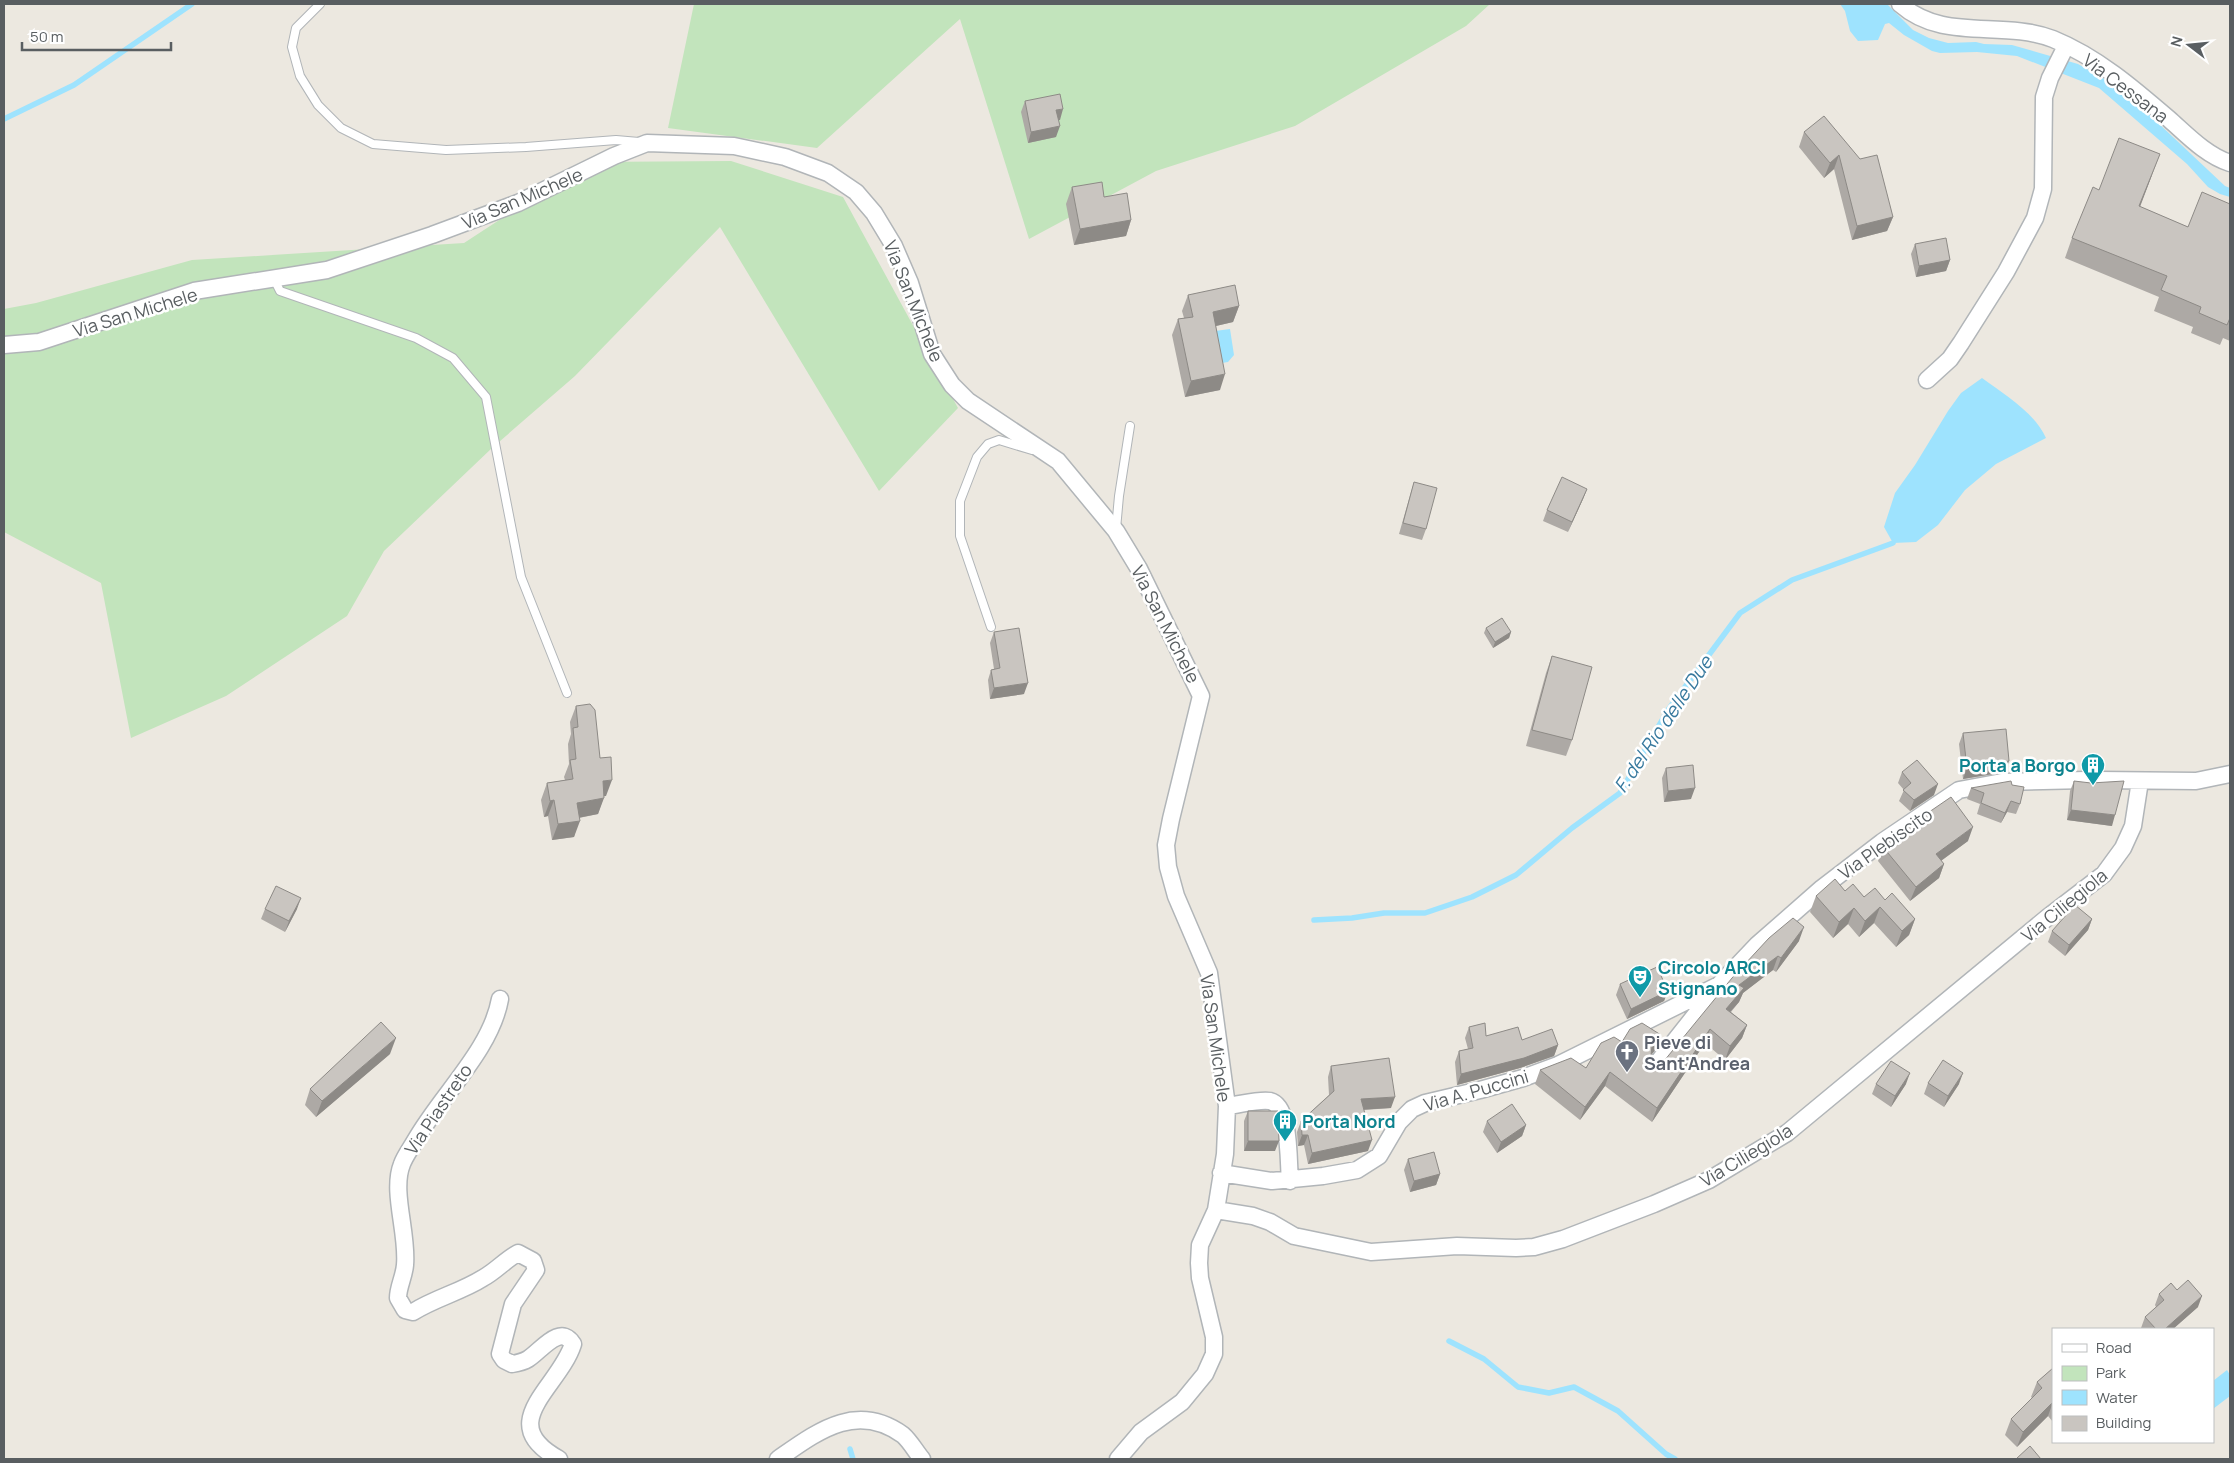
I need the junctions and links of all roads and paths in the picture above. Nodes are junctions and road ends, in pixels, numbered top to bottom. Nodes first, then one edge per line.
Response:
1 (320, 4) edge
2 (1900, 4) edge
3 (2066, 46) junction
4 (647, 143) junction
5 (2230, 163) edge
6 (274, 279) junction
7 (4, 345) edge
8 (1927, 380) dead end
9 (1130, 426) dead end
10 (1048, 454) junction
11 (1116, 531) junction
12 (991, 627) dead end
13 (567, 693) dead end
14 (2230, 774) edge
15 (2140, 781) junction
16 (1719, 985) junction
17 (500, 999) dead end
18 (1655, 1066) edge
19 (1227, 1106) junction
20 (1221, 1173) junction
21 (1290, 1180) junction
22 (1216, 1210) junction
23 (559, 1459) edge
24 (778, 1459) edge
25 (922, 1459) edge
26 (1118, 1459) edge

1 - 4 lane
2 - 3 street, Via Cessana
3 - 5 street, Via Cessana
3 - 8 street
4 - 6 street, Via San Michele
4 - 10 street, Via San Michele
6 - 7 street, Via San Michele
6 - 13 lane
9 - 11 lane
10 - 11 street, Via San Michele
10 - 12 lane
11 - 19 street, Via San Michele
14 - 15 street, Via Plebiscito
15 - 16 street, Via Plebiscito
15 - 22 street, Via Ciliegiola
16 - 18 street
16 - 21 street, Via A. Puccini
17 - 23 street, Via Piastreto
19 - 20 street, Via San Michele
19 - 21 street
20 - 21 street, Via A. Puccini
20 - 22 street
22 - 26 street
24 - 25 street

